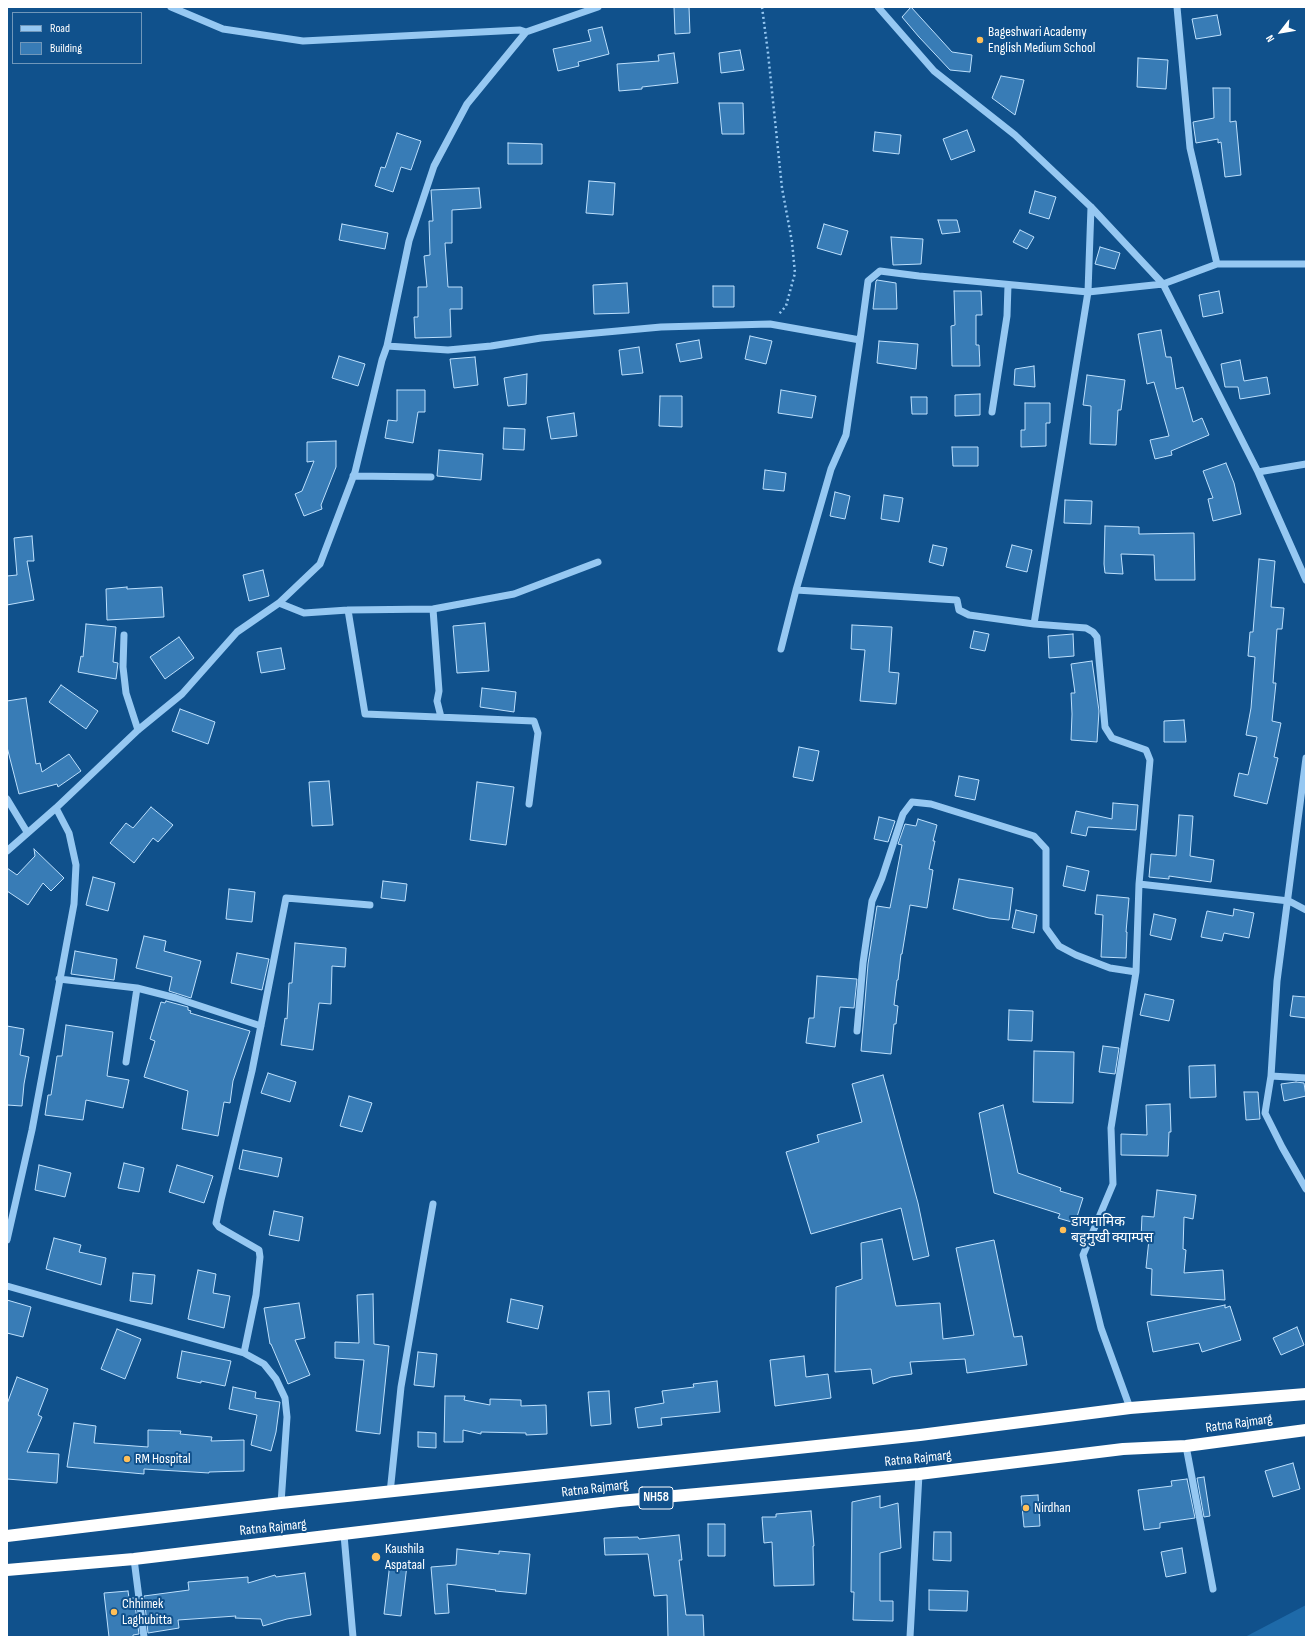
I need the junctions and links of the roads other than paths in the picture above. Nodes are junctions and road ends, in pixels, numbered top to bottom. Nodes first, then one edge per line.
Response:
1 (171, 7) edge
2 (598, 7) edge
3 (878, 7) edge
4 (1177, 7) edge
5 (526, 32) junction
6 (1091, 207) junction
7 (1217, 264) junction
8 (1306, 264) edge
9 (1163, 284) junction
10 (1008, 285) junction
11 (1088, 292) junction
12 (860, 340) junction
13 (387, 346) junction
14 (992, 412) dead end
15 (1306, 464) edge
16 (1258, 472) junction
17 (353, 476) junction
18 (431, 477) dead end
19 (598, 562) dead end
20 (1306, 580) edge
21 (796, 590) junction
22 (279, 603) junction
23 (433, 609) junction
24 (348, 610) junction
25 (1034, 624) junction
26 (124, 635) dead end
27 (781, 649) dead end
28 (442, 717) junction
29 (138, 730) junction
30 (1306, 758) edge
31 (7, 799) edge
32 (528, 804) dead end
33 (56, 808) junction
34 (27, 832) junction
35 (7, 850) edge
36 (1139, 884) junction
37 (1288, 901) junction
38 (370, 905) dead end
39 (1306, 910) edge
40 (1136, 972) junction
41 (59, 979) junction
42 (137, 988) junction
43 (260, 1026) junction
44 (857, 1031) dead end
45 (126, 1062) dead end
46 (1271, 1076) junction
47 (1306, 1078) edge
48 (1306, 1189) edge
49 (433, 1204) dead end
50 (7, 1240) edge
51 (7, 1286) edge
52 (244, 1353) junction
53 (1306, 1394) edge
54 (1130, 1408) junction
55 (1306, 1430) edge
56 (1186, 1446) junction
57 (919, 1474) junction
58 (390, 1493) junction
59 (281, 1503) junction
60 (344, 1535) junction
61 (7, 1536) edge
62 (134, 1559) junction
63 (7, 1570) edge
64 (1213, 1589) dead end
65 (144, 1637) edge
66 (353, 1637) edge
67 (910, 1637) edge

1 - 5 street
2 - 5 street
3 - 6 street
4 - 7 street
5 - 13 street
6 - 9 street
6 - 11 street
7 - 8 street
7 - 9 street
9 - 11 street
9 - 16 street
10 - 11 street
10 - 12 street
10 - 14 street
11 - 25 street
12 - 13 street
12 - 21 street
13 - 17 street
15 - 16 street
16 - 20 street
17 - 18 street
17 - 22 street
19 - 23 street
21 - 25 street
21 - 27 street
22 - 24 street
22 - 29 street
23 - 24 street
23 - 28 street
24 - 28 street
25 - 36 street
26 - 29 street
28 - 32 street
29 - 33 street
30 - 37 street
31 - 34 street
33 - 34 street
33 - 41 street
34 - 35 street
36 - 37 street
36 - 40 street
37 - 39 street
37 - 46 street
38 - 43 street
40 - 44 street
40 - 54 street
41 - 42 street
41 - 50 street
42 - 43 street
42 - 45 street
43 - 52 street
46 - 47 street
46 - 48 street
49 - 58 street
51 - 52 street
52 - 59 street
53 - 54 highway, Ratna Rajmarg
54 - 58 highway, Ratna Rajmarg
55 - 56 highway, Ratna Rajmarg / NH58
56 - 57 highway, Ratna Rajmarg / NH58
56 - 64 street
57 - 60 highway, Ratna Rajmarg / NH58
57 - 67 street
58 - 59 highway, Ratna Rajmarg
59 - 61 highway, Ratna Rajmarg
60 - 62 highway, Ratna Rajmarg / NH58
60 - 66 street
62 - 63 highway, Ratna Rajmarg / NH58
62 - 65 street

